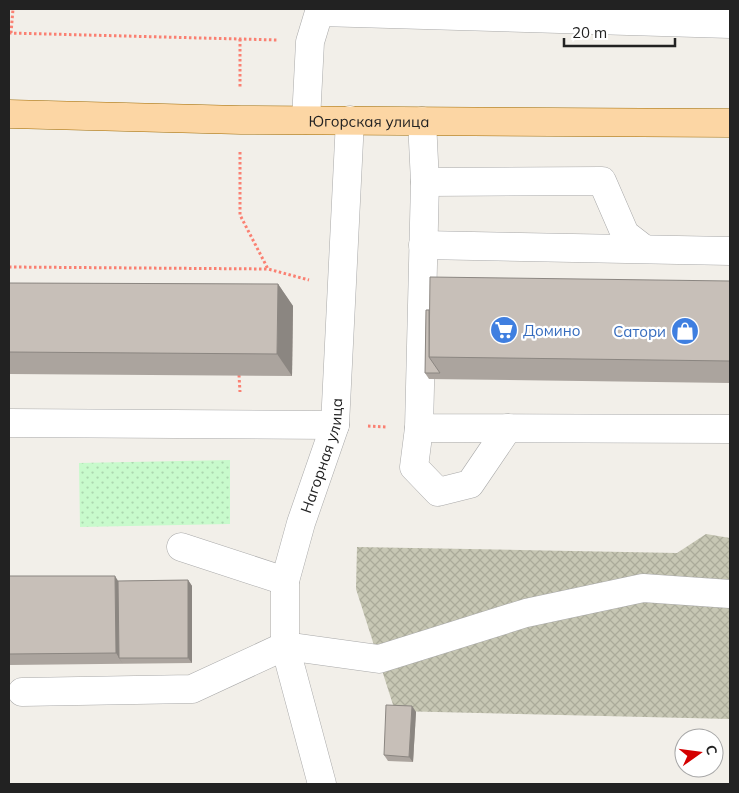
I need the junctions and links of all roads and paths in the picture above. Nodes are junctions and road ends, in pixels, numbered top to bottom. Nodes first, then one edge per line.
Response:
1 (13, 9) edge
2 (320, 10) edge
3 (730, 24) edge
4 (11, 33) dead end
5 (240, 39) dead end
6 (9, 114) edge
7 (241, 120) junction
8 (306, 120) junction
9 (350, 120) junction
10 (422, 121) junction
11 (730, 123) edge
12 (425, 182) junction
13 (423, 244) junction
14 (643, 248) junction
15 (730, 251) edge
16 (9, 267) edge
17 (268, 269) junction
18 (341, 289) junction
19 (239, 375) edge
20 (240, 396) dead end
21 (9, 423) edge
22 (335, 425) junction
23 (362, 426) dead end
24 (387, 427) dead end
25 (418, 428) junction
26 (508, 428) junction
27 (730, 429) edge
28 (181, 547) dead end
29 (285, 581) junction
30 (730, 594) edge
31 (285, 646) junction
32 (22, 692) dead end
33 (322, 784) edge

1 - 4 path
2 - 3 street
2 - 8 street
5 - 7 path
6 - 7 main road, Югорская улица
7 - 8 main road, Югорская улица
7 - 17 path
8 - 9 main road, Югорская улица
9 - 10 main road, Югорская улица
9 - 18 street, Нагорная улица
10 - 11 main road, Югорская улица
10 - 12 street
12 - 13 street
12 - 14 street
13 - 14 street
13 - 25 street
14 - 15 street
16 - 17 path
17 - 18 path
18 - 22 street, Нагорная улица
19 - 20 path
21 - 22 street
22 - 29 street, Нагорная улица
23 - 24 path
25 - 26 street
25 - 26 street
26 - 27 street
28 - 29 street
29 - 31 street, Нагорная улица
30 - 31 street
31 - 32 street
31 - 33 street, Нагорная улица

